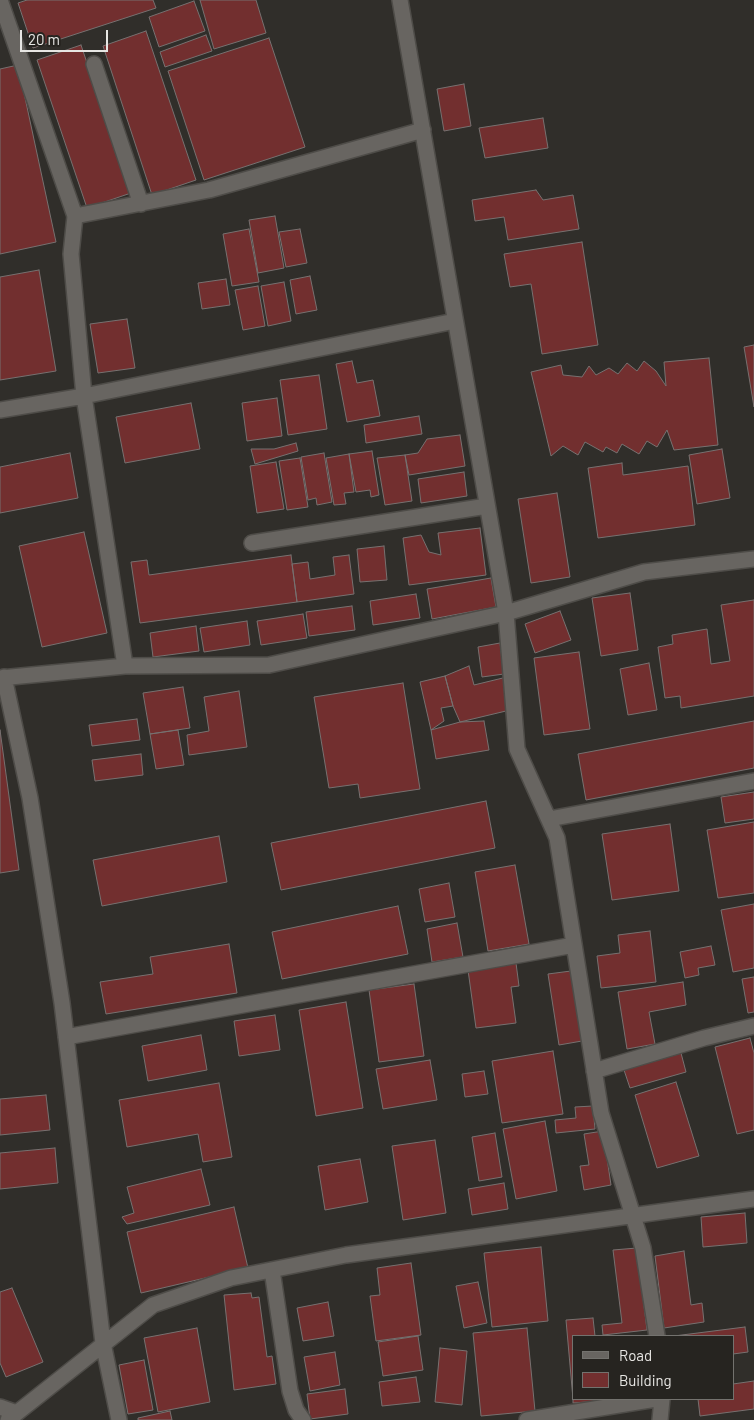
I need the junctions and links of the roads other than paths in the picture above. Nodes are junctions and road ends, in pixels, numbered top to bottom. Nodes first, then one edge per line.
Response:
1 (0, 0) edge
2 (400, 0) edge
3 (94, 64) dead end
4 (423, 130) junction
5 (140, 204) junction
6 (75, 216) junction
7 (455, 321) junction
8 (84, 396) junction
9 (0, 410) edge
10 (487, 506) junction
11 (252, 543) dead end
12 (754, 559) edge
13 (506, 613) junction
14 (125, 666) junction
15 (2, 678) edge
16 (754, 781) edge
17 (549, 819) junction
18 (574, 945) junction
19 (754, 1026) edge
20 (66, 1037) junction
21 (594, 1071) junction
22 (754, 1199) edge
23 (633, 1215) junction
24 (272, 1270) junction
25 (657, 1335) edge
26 (103, 1343) junction
27 (650, 1400) edge
28 (662, 1400) edge
29 (0, 1407) edge
30 (12, 1416) edge
31 (120, 1420) edge
32 (303, 1420) edge
33 (527, 1420) edge
34 (660, 1420) edge

1 - 6 street
2 - 4 street
3 - 5 street
4 - 5 street
4 - 7 street
5 - 6 street
6 - 8 street
7 - 8 street
7 - 10 street
8 - 9 street
8 - 14 street
10 - 11 street
10 - 13 street
12 - 13 street
13 - 14 street
13 - 17 street
14 - 15 street
15 - 20 street
16 - 17 street
17 - 18 street
18 - 20 street
18 - 21 street
19 - 21 street
20 - 26 street
21 - 23 street
22 - 23 street
23 - 24 street
23 - 25 street
24 - 26 street
24 - 32 street
26 - 30 street
26 - 31 street
27 - 33 street
28 - 34 street
29 - 30 street

